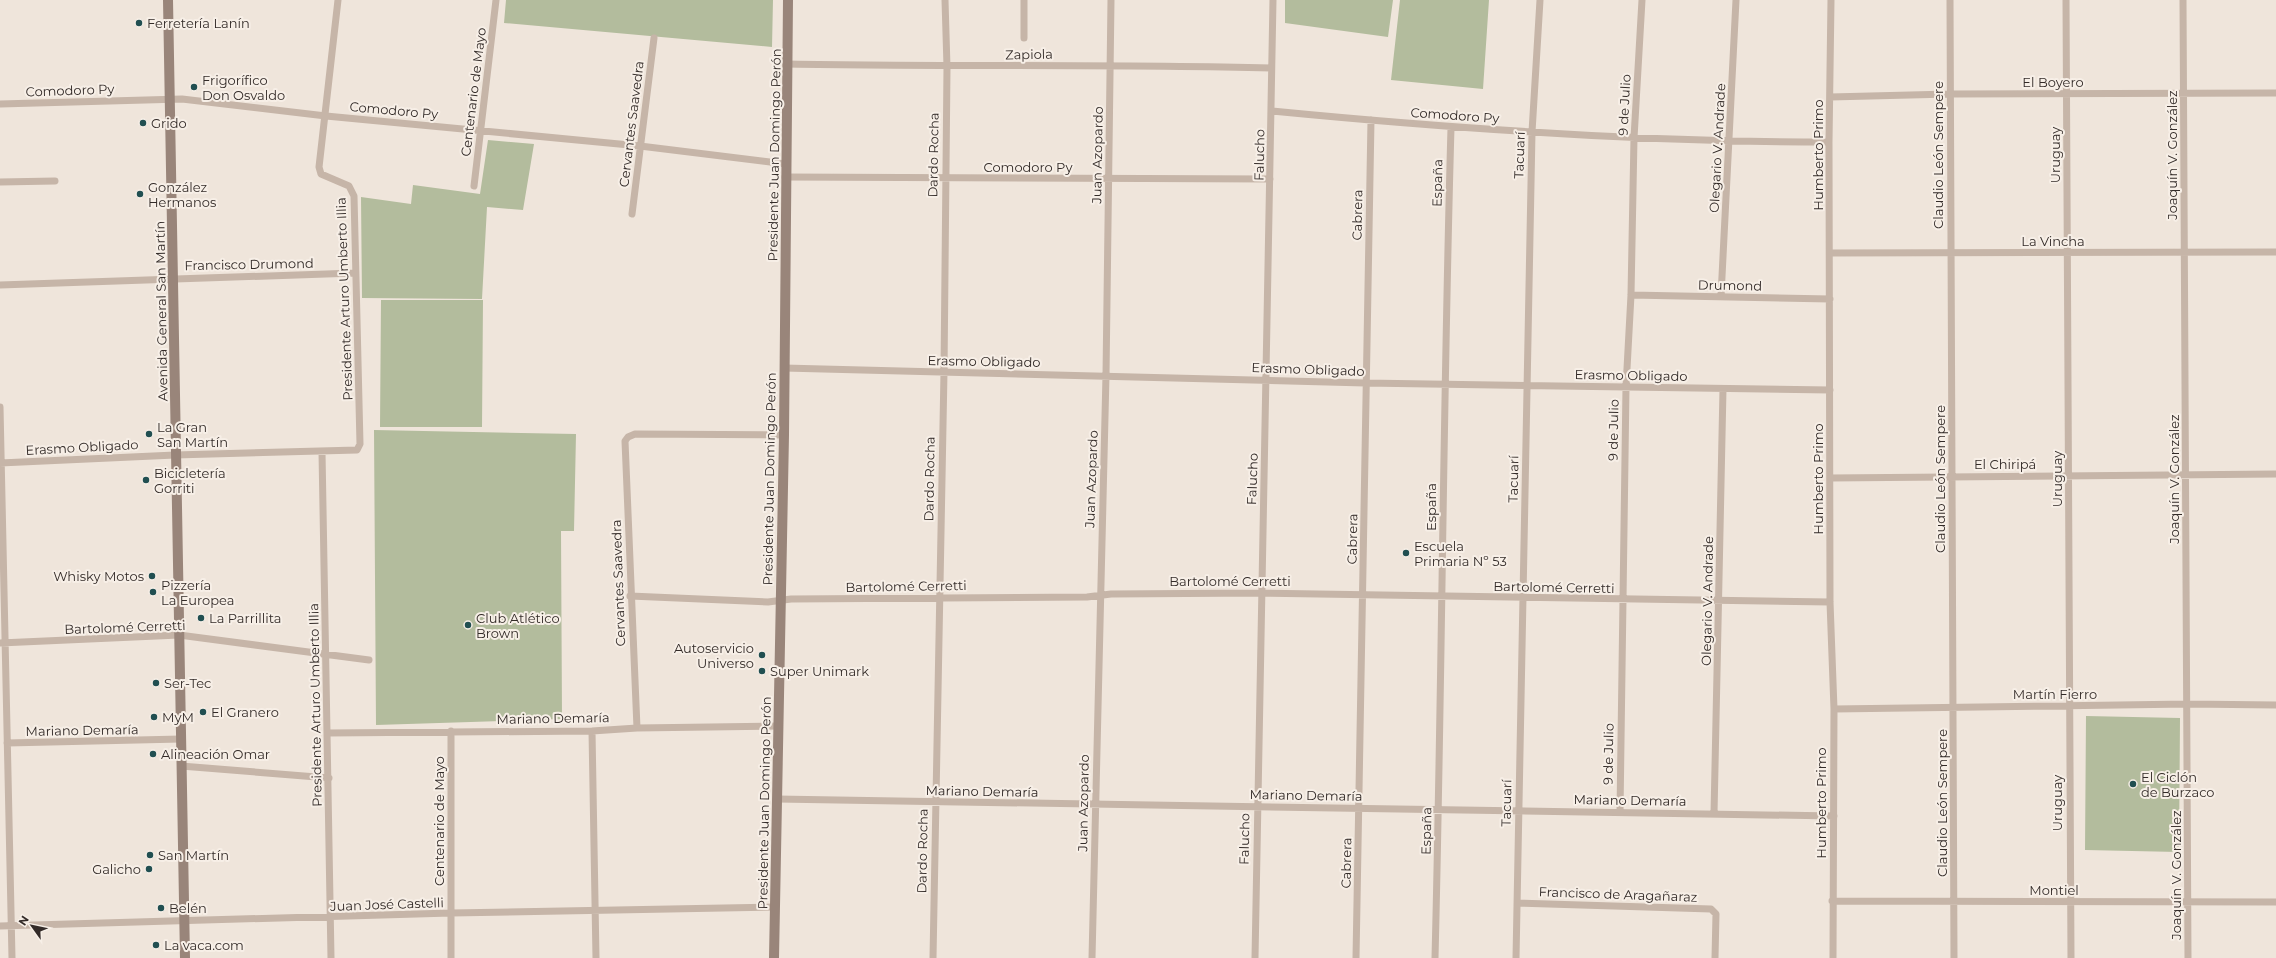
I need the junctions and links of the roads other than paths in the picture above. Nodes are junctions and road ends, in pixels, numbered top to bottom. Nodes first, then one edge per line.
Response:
1 (168, 0) edge
2 (338, 0) edge
3 (496, 0) edge
4 (788, 0) edge
5 (945, 0) edge
6 (1024, 0) edge
7 (1111, 0) edge
8 (1273, 0) edge
9 (1540, 0) edge
10 (1642, 0) edge
11 (1736, 0) edge
12 (1831, 0) edge
13 (1950, 0) edge
14 (2066, 0) edge
15 (2183, 0) edge
16 (654, 38) dead end
17 (1024, 38) dead end
18 (788, 64) junction
19 (1111, 64) junction
20 (947, 67) junction
21 (1271, 68) junction
22 (2276, 93) edge
23 (1950, 94) junction
24 (2067, 94) junction
25 (2184, 94) junction
26 (1830, 97) junction
27 (170, 99) junction
28 (0, 104) edge
29 (1272, 111) junction
30 (326, 116) junction
31 (1371, 120) junction
32 (1451, 128) junction
33 (481, 131) junction
34 (1532, 132) junction
35 (1634, 138) junction
36 (1730, 142) junction
37 (1829, 142) junction
38 (640, 146) junction
39 (786, 164) junction
40 (786, 177) junction
41 (945, 178) junction
42 (1270, 179) junction
43 (1108, 180) junction
44 (55, 181) dead end
45 (0, 182) edge
46 (474, 186) dead end
47 (632, 214) dead end
48 (2184, 252) junction
49 (2276, 252) edge
50 (1830, 253) junction
51 (2067, 253) junction
52 (1951, 254) junction
53 (355, 273) junction
54 (175, 278) junction
55 (0, 285) edge
56 (1631, 295) junction
57 (1721, 296) junction
58 (1830, 299) junction
59 (784, 368) junction
60 (944, 372) junction
61 (1106, 375) junction
62 (1267, 379) junction
63 (1365, 383) junction
64 (1444, 384) junction
65 (1526, 385) junction
66 (1626, 387) junction
67 (1723, 389) junction
68 (1830, 390) junction
69 (0, 407) edge
70 (784, 436) junction
71 (358, 450) joint
72 (322, 452) junction
73 (175, 455) junction
74 (1, 463) edge
75 (2186, 474) junction
76 (2276, 474) edge
77 (1952, 476) junction
78 (2069, 476) junction
79 (1830, 478) junction
80 (1261, 592) junction
81 (1363, 594) junction
82 (1099, 595) junction
83 (630, 596) junction
84 (1442, 597) junction
85 (939, 598) junction
86 (1524, 598) junction
87 (780, 600) junction
88 (1622, 600) junction
89 (1719, 601) junction
90 (1830, 602) junction
91 (179, 635) junction
92 (2, 643) edge
93 (327, 655) junction
94 (370, 660) dead end
95 (2188, 704) junction
96 (2276, 705) edge
97 (1953, 706) junction
98 (2069, 706) junction
99 (1834, 709) junction
100 (778, 726) junction
101 (637, 728) junction
102 (451, 731) junction
103 (592, 731) junction
104 (328, 733) junction
105 (181, 739) junction
106 (7, 743) junction
107 (181, 766) junction
108 (328, 778) junction
109 (777, 799) junction
110 (935, 802) junction
111 (1095, 806) junction
112 (1256, 806) junction
113 (1360, 808) junction
114 (1439, 809) junction
115 (1518, 811) junction
116 (1620, 812) junction
117 (1714, 814) junction
118 (1834, 816) junction
119 (1832, 901) junction
120 (1954, 901) junction
121 (2070, 902) junction
122 (2276, 902) edge
123 (1517, 903) junction
124 (2188, 903) junction
125 (775, 907) junction
126 (595, 911) junction
127 (451, 913) junction
128 (330, 918) junction
129 (184, 921) junction
130 (0, 926) edge
131 (11, 926) junction
132 (12, 958) edge
133 (185, 958) edge
134 (331, 958) edge
135 (451, 958) edge
136 (596, 958) edge
137 (774, 958) edge
138 (933, 958) edge
139 (1092, 958) edge
140 (1255, 958) edge
141 (1356, 958) edge
142 (1435, 958) edge
143 (1516, 958) edge
144 (1715, 958) edge
145 (1833, 958) edge
146 (1954, 958) edge
147 (2071, 958) edge
148 (2188, 958) edge

1 - 27 street, Avenida General San Martín
2 - 30 street, Presidente Arturo Umberto Illia
3 - 33 street, Centenario de Mayo
4 - 18 street, Presidente Juan Domingo Perón
5 - 20 street, Dardo Rocha
6 - 17 street
7 - 19 street, Juan Azopardo
8 - 21 street, Falucho
9 - 34 street, Tacuarí
10 - 35 street, 9 de Julio
11 - 36 street, Olegario V. Andrade
12 - 26 street, Humberto Primo
13 - 23 street, Claudio León Sempere
14 - 24 street, Uruguay
15 - 25 street, Joaquín V. González
16 - 38 street, Cervantes Saavedra
18 - 20 street, Zapiola
18 - 39 street, Presidente Juan Domingo Perón
19 - 20 street, Zapiola
19 - 21 street, Zapiola
19 - 43 street, Juan Azopardo
20 - 41 street, Dardo Rocha
21 - 29 street, Falucho
22 - 25 street, El Boyero
23 - 24 street, El Boyero
23 - 26 street, El Boyero
23 - 52 street, Claudio León Sempere
24 - 25 street, El Boyero
24 - 51 street, Uruguay
25 - 48 street, Joaquín V. González
26 - 37 street, Humberto Primo
27 - 28 street, Comodoro Py
27 - 30 street, Comodoro Py
27 - 54 street, Avenida General San Martín
29 - 31 street, Comodoro Py
29 - 42 street, Falucho
30 - 33 street, Comodoro Py
30 - 53 street, Presidente Arturo Umberto Illia
31 - 32 street, Comodoro Py
31 - 63 street, Cabrera
32 - 34 street, Comodoro Py
32 - 64 street, España
33 - 38 street, Comodoro Py
33 - 46 street, Centenario de Mayo
34 - 35 street, Comodoro Py
34 - 65 street, Tacuarí
35 - 36 street, Comodoro Py
35 - 56 street, 9 de Julio
36 - 37 street, Comodoro Py
36 - 57 street, Olegario V. Andrade
37 - 50 street, Humberto Primo
38 - 39 street, Comodoro Py
38 - 47 street, Cervantes Saavedra
39 - 40 street, Presidente Juan Domingo Perón
40 - 41 street, Comodoro Py
40 - 59 street, Presidente Juan Domingo Perón
41 - 43 street, Comodoro Py
41 - 60 street, Dardo Rocha
42 - 43 street, Comodoro Py
42 - 62 street, Falucho
43 - 61 street, Juan Azopardo
44 - 45 street
48 - 49 street, La Vincha
48 - 51 street, La Vincha
48 - 75 street, Joaquín V. González
50 - 52 street, La Vincha
50 - 58 street, Humberto Primo
51 - 52 street, La Vincha
51 - 78 street, Uruguay
52 - 77 street, Claudio León Sempere
53 - 54 street, Francisco Drumond
53 - 71 street, Presidente Arturo Umberto Illia
54 - 55 street, Francisco Drumond
54 - 73 street, Avenida General San Martín
56 - 57 street, Drumond
56 - 66 street, 9 de Julio
57 - 58 street, Drumond
58 - 68 street, Humberto Primo
59 - 60 street, Erasmo Obligado
59 - 70 street, Presidente Juan Domingo Perón
60 - 61 street, Erasmo Obligado
60 - 85 street, Dardo Rocha
61 - 62 street, Erasmo Obligado
61 - 82 street, Juan Azopardo
62 - 63 street, Erasmo Obligado
62 - 80 street, Falucho
63 - 64 street, Erasmo Obligado
63 - 81 street, Cabrera
64 - 65 street, Erasmo Obligado
64 - 84 street, España
65 - 66 street, Erasmo Obligado
65 - 86 street, Tacuarí
66 - 67 street, Erasmo Obligado
66 - 88 street, 9 de Julio
67 - 68 street, Erasmo Obligado
67 - 89 street, Olegario V. Andrade
68 - 79 street, Humberto Primo
69 - 74 street
70 - 83 street, Cervantes Saavedra
70 - 87 street, Presidente Juan Domingo Perón
71 - 72 street, Erasmo Obligado
72 - 73 street, Erasmo Obligado
72 - 93 street, Presidente Arturo Umberto Illia
73 - 74 street, Erasmo Obligado
73 - 91 street, Avenida General San Martín
74 - 92 street
75 - 76 street, El Chiripá
75 - 78 street, El Chiripá
75 - 95 street, Joaquín V. González
77 - 78 street, El Chiripá
77 - 79 street, El Chiripá
77 - 97 street, Claudio León Sempere
78 - 98 street, Uruguay
79 - 90 street, Humberto Primo
80 - 81 street, Bartolomé Cerretti
80 - 82 street, Bartolomé Cerretti
80 - 112 street, Falucho
81 - 84 street, Bartolomé Cerretti
81 - 113 street, Cabrera
82 - 85 street, Bartolomé Cerretti
82 - 111 street, Juan Azopardo
83 - 87 street, Bartolomé Cerretti
83 - 101 street, Cervantes Saavedra
84 - 86 street, Bartolomé Cerretti
84 - 114 street, España
85 - 87 street, Bartolomé Cerretti
85 - 110 street, Dardo Rocha
86 - 88 street, Bartolomé Cerretti
86 - 115 street, Tacuarí
87 - 100 street, Presidente Juan Domingo Perón
88 - 89 street, Bartolomé Cerretti
88 - 116 street, 9 de Julio
89 - 90 street, Bartolomé Cerretti
89 - 117 street, Olegario V. Andrade
90 - 99 street, Humberto Primo
91 - 92 street, Bartolomé Cerretti
91 - 93 street, Bartolomé Cerretti
91 - 105 street, Avenida General San Martín
92 - 106 street
93 - 94 street, Bartolomé Cerretti
93 - 104 street, Presidente Arturo Umberto Illia
95 - 96 street, Martín Fierro
95 - 98 street, Martín Fierro
95 - 124 street, Joaquín V. González
97 - 98 street, Martín Fierro
97 - 99 street, Martín Fierro
97 - 120 street, Claudio León Sempere
98 - 121 street, Uruguay
99 - 118 street, Humberto Primo
100 - 101 street, Mariano Demaría
100 - 109 street, Presidente Juan Domingo Perón
101 - 103 street, Mariano Demaría
102 - 103 street, Mariano Demaría
102 - 104 street, Mariano Demaría
102 - 127 street, Centenario de Mayo
103 - 126 street
104 - 108 street, Presidente Arturo Umberto Illia
105 - 106 street, Mariano Demaría
105 - 107 street, Avenida General San Martín
106 - 131 street
107 - 108 street
107 - 129 street, Avenida General San Martín
108 - 128 street, Presidente Arturo Umberto Illia
109 - 110 street, Mariano Demaría
109 - 125 street, Presidente Juan Domingo Perón
110 - 111 street, Mariano Demaría
110 - 138 street, Dardo Rocha
111 - 112 street, Mariano Demaría
111 - 139 street, Juan Azopardo
112 - 113 street, Mariano Demaría
112 - 140 street, Falucho
113 - 114 street, Mariano Demaría
113 - 141 street, Cabrera
114 - 115 street, Mariano Demaría
114 - 142 street, España
115 - 116 street, Mariano Demaría
115 - 123 street, Tacuarí
116 - 117 street, Mariano Demaría
117 - 118 street, Mariano Demaría
118 - 119 street, Humberto Primo
119 - 120 street, Montiel
119 - 145 street, Humberto Primo
120 - 121 street, Montiel
120 - 146 street, Claudio León Sempere
121 - 124 street, Montiel
121 - 147 street, Uruguay
122 - 124 street, Montiel
123 - 143 street, Tacuarí
123 - 144 street, Francisco de Aragañaraz
124 - 148 street, Joaquín V. González
125 - 126 street, Juan José Castelli
125 - 137 street, Presidente Juan Domingo Perón
126 - 127 street, Juan José Castelli
126 - 136 street
127 - 128 street, Juan José Castelli
127 - 135 street, Centenario de Mayo
128 - 129 street, Juan José Castelli
128 - 134 street, Presidente Arturo Umberto Illia
129 - 131 street, Juan José Castelli
129 - 133 street, Avenida General San Martín
130 - 131 street, Juan José Castelli
131 - 132 street

